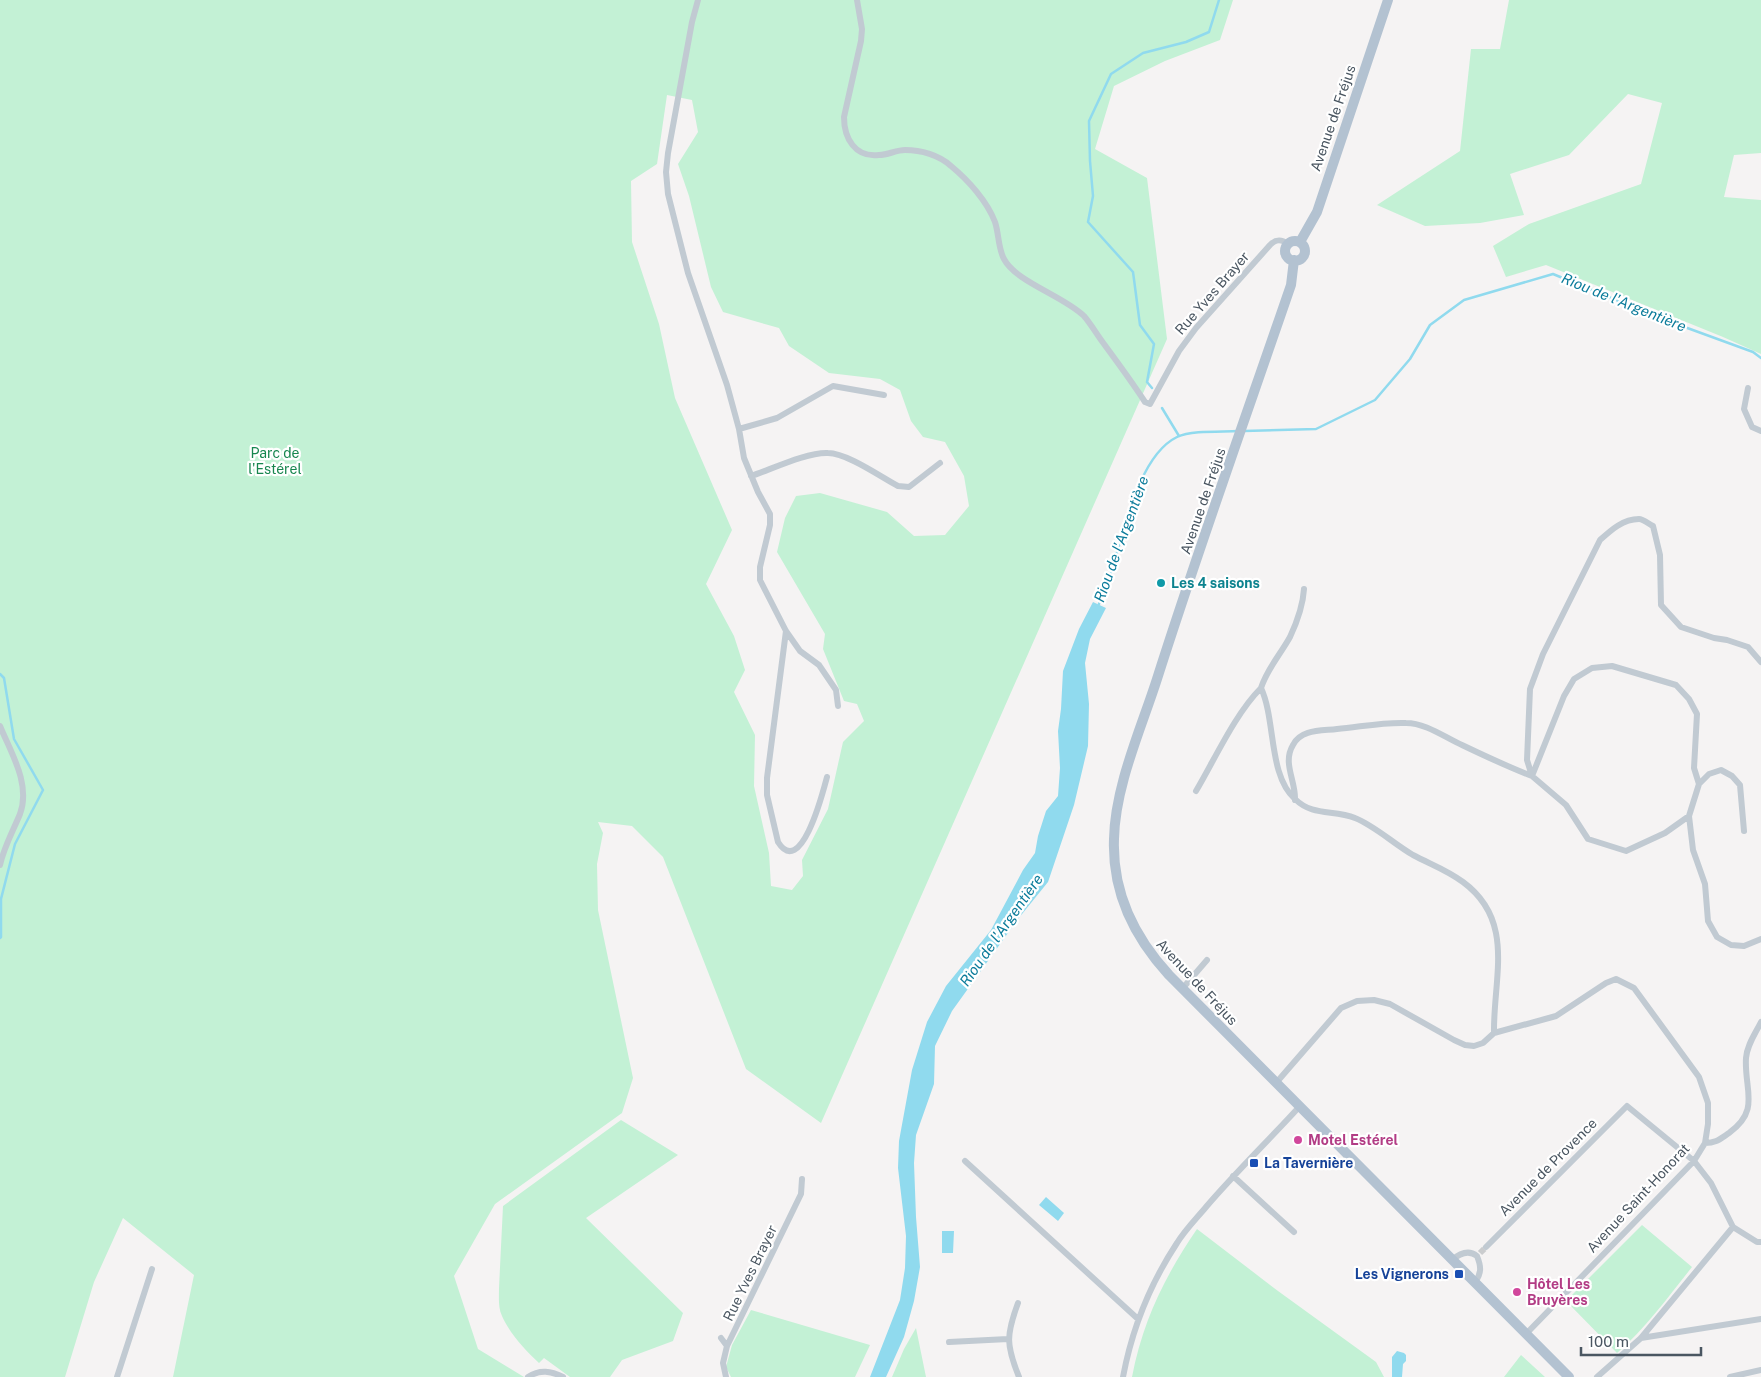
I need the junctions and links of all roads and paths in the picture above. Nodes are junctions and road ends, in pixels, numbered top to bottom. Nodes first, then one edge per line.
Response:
1 (698, 0) edge
2 (857, 0) edge
3 (1388, 0) edge
4 (1300, 242) junction
5 (1288, 244) junction
6 (1294, 260) junction
7 (1748, 388) dead end
8 (884, 395) dead end
9 (739, 429) junction
10 (1761, 431) edge
11 (940, 463) dead end
12 (751, 476) junction
13 (1304, 589) dead end
14 (786, 631) junction
15 (1761, 662) edge
16 (1261, 688) junction
17 (838, 706) dead end
18 (0, 726) edge
19 (1532, 776) junction
20 (827, 777) dead end
21 (1699, 784) junction
22 (1196, 791) dead end
23 (1295, 800) junction
24 (1689, 816) junction
25 (1744, 831) dead end
26 (0, 865) edge
27 (1761, 939) edge
28 (1207, 960) dead end
29 (1182, 989) junction
30 (1761, 1022) edge
31 (1494, 1033) junction
32 (1276, 1083) junction
33 (1300, 1106) junction
34 (1705, 1142) junction
35 (965, 1161) dead end
36 (1694, 1161) junction
37 (1233, 1176) junction
38 (802, 1180) dead end
39 (1733, 1227) junction
40 (1294, 1232) dead end
41 (1761, 1242) edge
42 (1486, 1247) tunnel mouth
43 (1452, 1260) junction
44 (152, 1269) dead end
45 (1474, 1282) junction
46 (1018, 1303) dead end
47 (1138, 1319) junction
48 (1761, 1319) edge
49 (1526, 1334) junction
50 (721, 1338) dead end
51 (1641, 1338) junction
52 (1008, 1339) junction
53 (949, 1342) dead end
54 (728, 1346) junction
55 (1761, 1370) edge
56 (117, 1377) edge
57 (528, 1377) edge
58 (563, 1377) edge
59 (726, 1377) edge
60 (1019, 1377) edge
61 (1123, 1377) edge
62 (1569, 1377) edge
63 (1598, 1377) edge
64 (1730, 1377) edge

1 - 9 street
2 - 5 street, Rue Yves Brayer
3 - 4 main road, Avenue de Fréjus
4 - 5 main road
4 - 6 main road
5 - 6 main road
6 - 29 main road, Avenue de Fréjus
7 - 10 street
8 - 9 street
9 - 12 street
11 - 12 street
12 - 14 street
13 - 16 street
14 - 17 street
14 - 20 street
15 - 19 street
16 - 22 street
16 - 23 street
18 - 26 street
19 - 21 street
19 - 23 street
19 - 24 street
21 - 24 street
21 - 25 street
23 - 31 street
24 - 27 street
28 - 29 street
29 - 32 main road, Avenue de Fréjus
30 - 34 street, Avenue Saint-Honorat
31 - 32 street
31 - 34 street
32 - 33 main road, Avenue de Fréjus
33 - 37 street
33 - 43 main road, Avenue de Fréjus
34 - 36 street, Avenue Saint-Honorat
35 - 47 street
36 - 39 street
36 - 42 street, Avenue de Provence
36 - 49 street, Avenue Saint-Honorat
37 - 40 street
37 - 47 street
38 - 54 street, Rue Yves Brayer
39 - 41 street
39 - 51 street
43 - 45 main road, Avenue de Fréjus
43 - 45 street
44 - 56 street
45 - 49 main road, Avenue de Fréjus
46 - 52 street
47 - 61 street
48 - 51 street
49 - 62 main road, Avenue de Fréjus
50 - 54 street
51 - 63 street
52 - 53 street
52 - 60 street
54 - 59 street, Rue Yves Brayer
55 - 64 street
57 - 58 street

